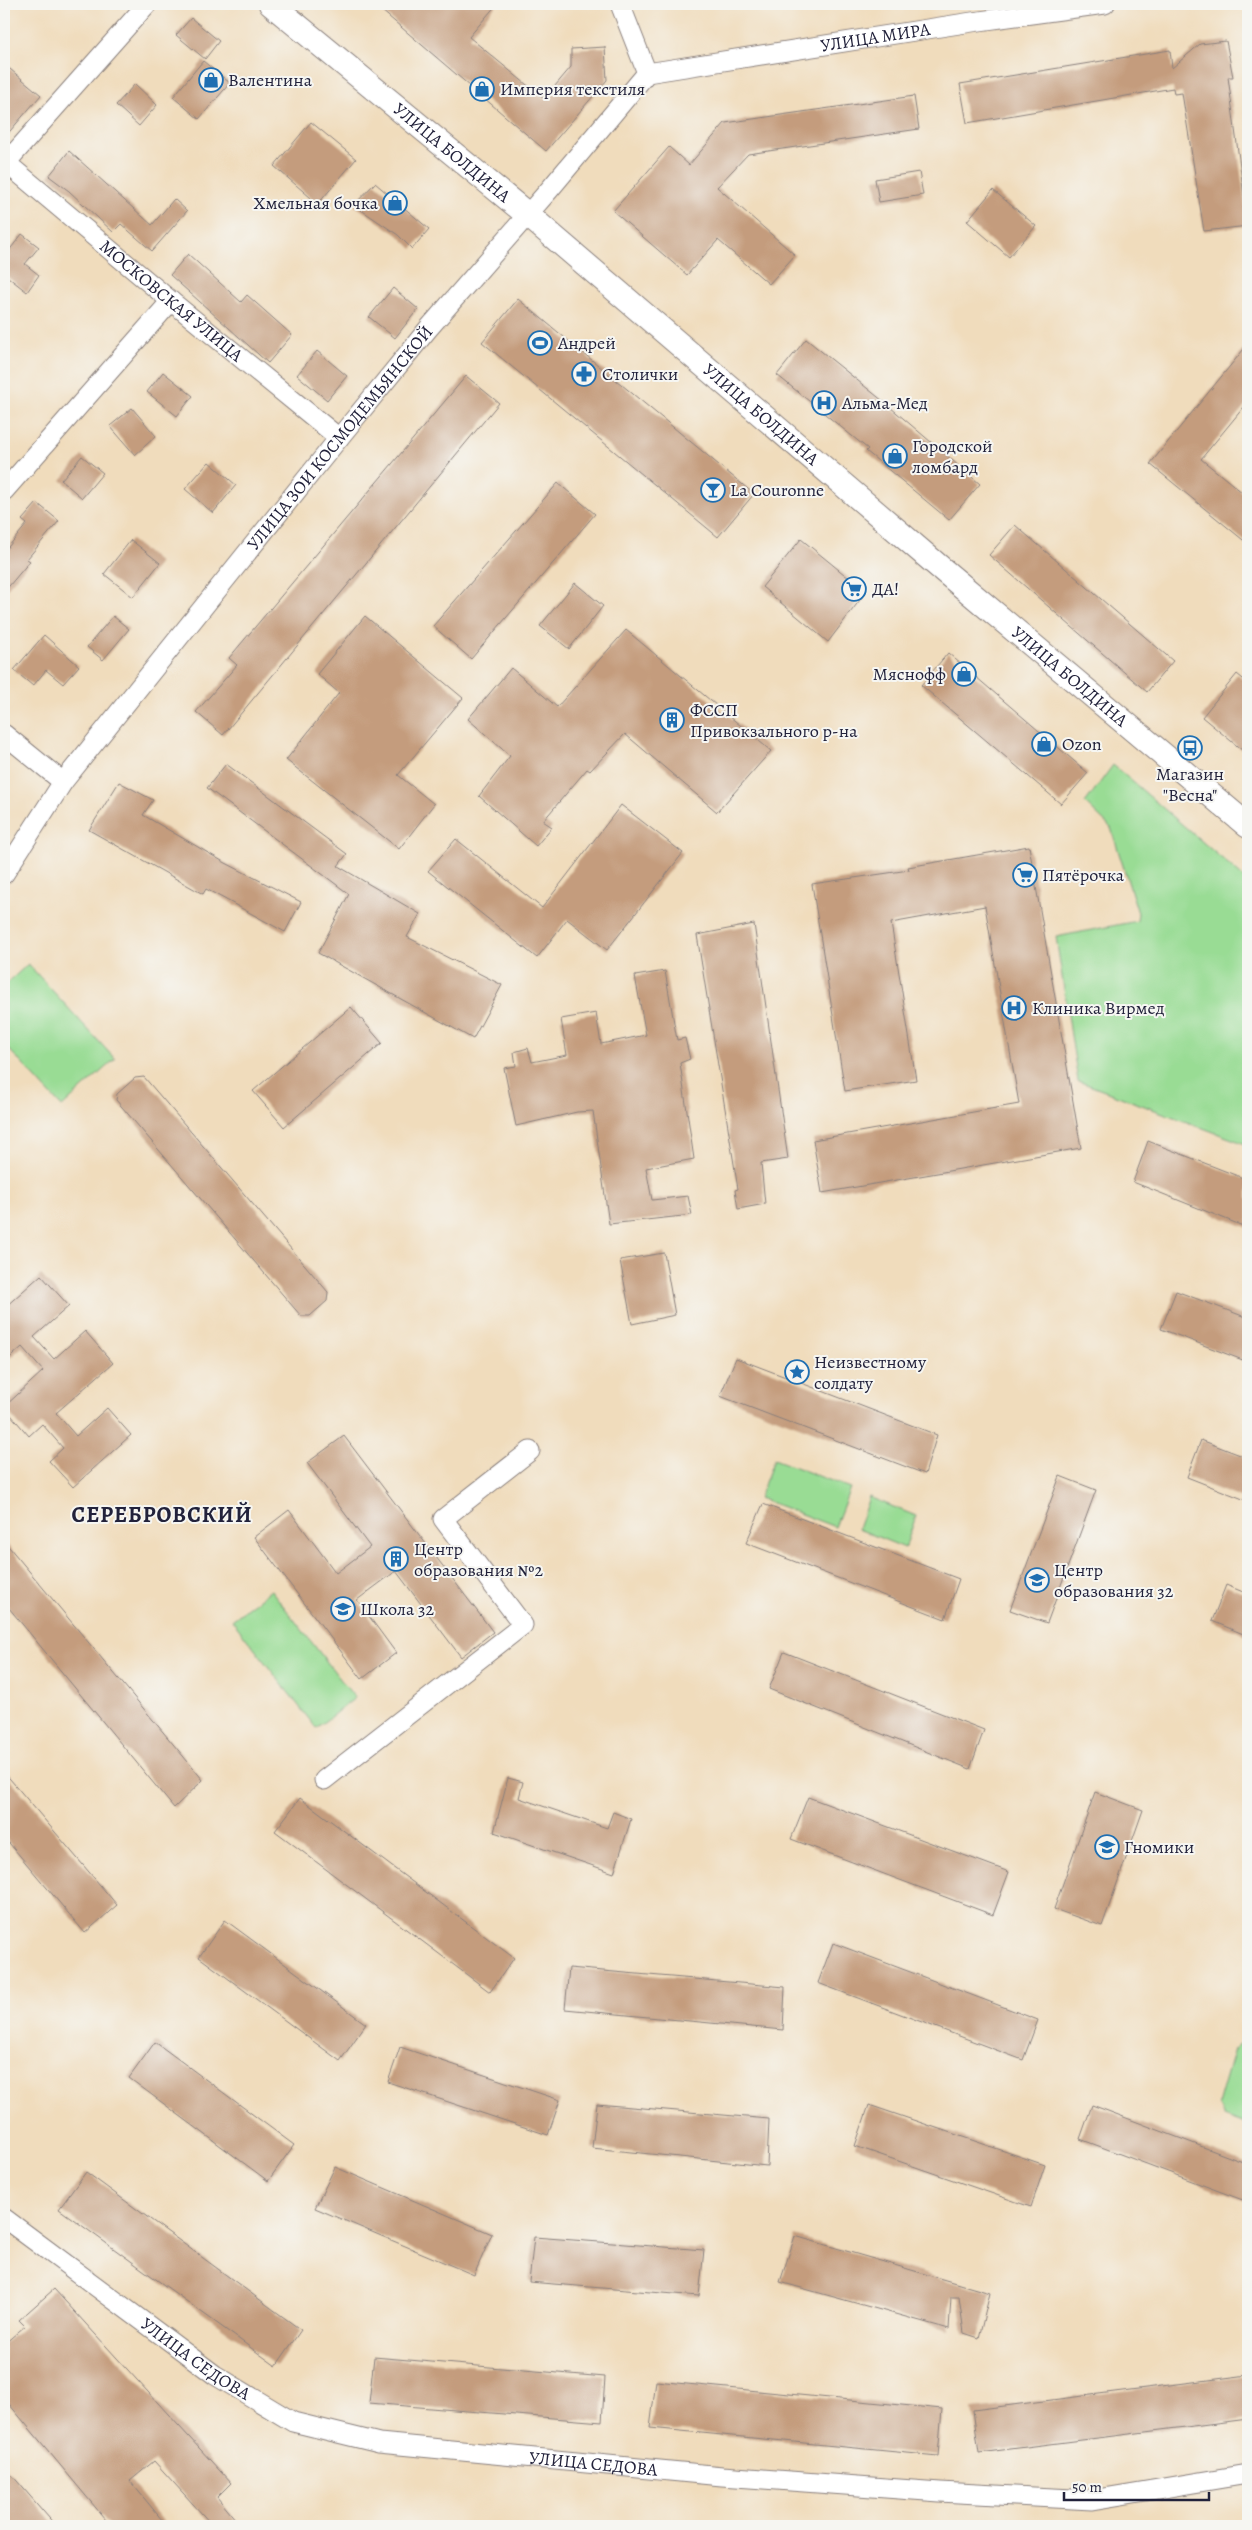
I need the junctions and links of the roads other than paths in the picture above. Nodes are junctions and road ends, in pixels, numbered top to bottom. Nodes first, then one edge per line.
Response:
1 (147, 4) edge
2 (271, 4) edge
3 (620, 4) edge
4 (1105, 4) edge
5 (647, 73) junction
6 (4, 163) edge
7 (528, 215) junction
8 (171, 301) junction
9 (339, 438) junction
10 (4, 491) edge
11 (4, 734) edge
12 (63, 782) junction
13 (1248, 826) edge
14 (4, 874) edge
15 (530, 1451) dead end
16 (324, 1780) dead end
17 (4, 2218) edge
18 (1248, 2474) edge

1 - 6 street
2 - 7 main road, УЛИЦА БОЛДИНА
3 - 5 street
4 - 5 street, УЛИЦА МИРА
5 - 7 street, УЛИЦА ЗОИ КОСМОДЕМЬЯНСКОЙ
6 - 8 street, МОСКОВСКАЯ УЛИЦА
7 - 9 street, УЛИЦА ЗОИ КОСМОДЕМЬЯНСКОЙ
7 - 13 main road, УЛИЦА БОЛДИНА
8 - 9 street, МОСКОВСКАЯ УЛИЦА
8 - 10 street
9 - 12 street, УЛИЦА ЗОИ КОСМОДЕМЬЯНСКОЙ
11 - 12 street
12 - 14 street, УЛИЦА ЗОИ КОСМОДЕМЬЯНСКОЙ
15 - 16 street
17 - 18 street, УЛИЦА СЕДОВА

